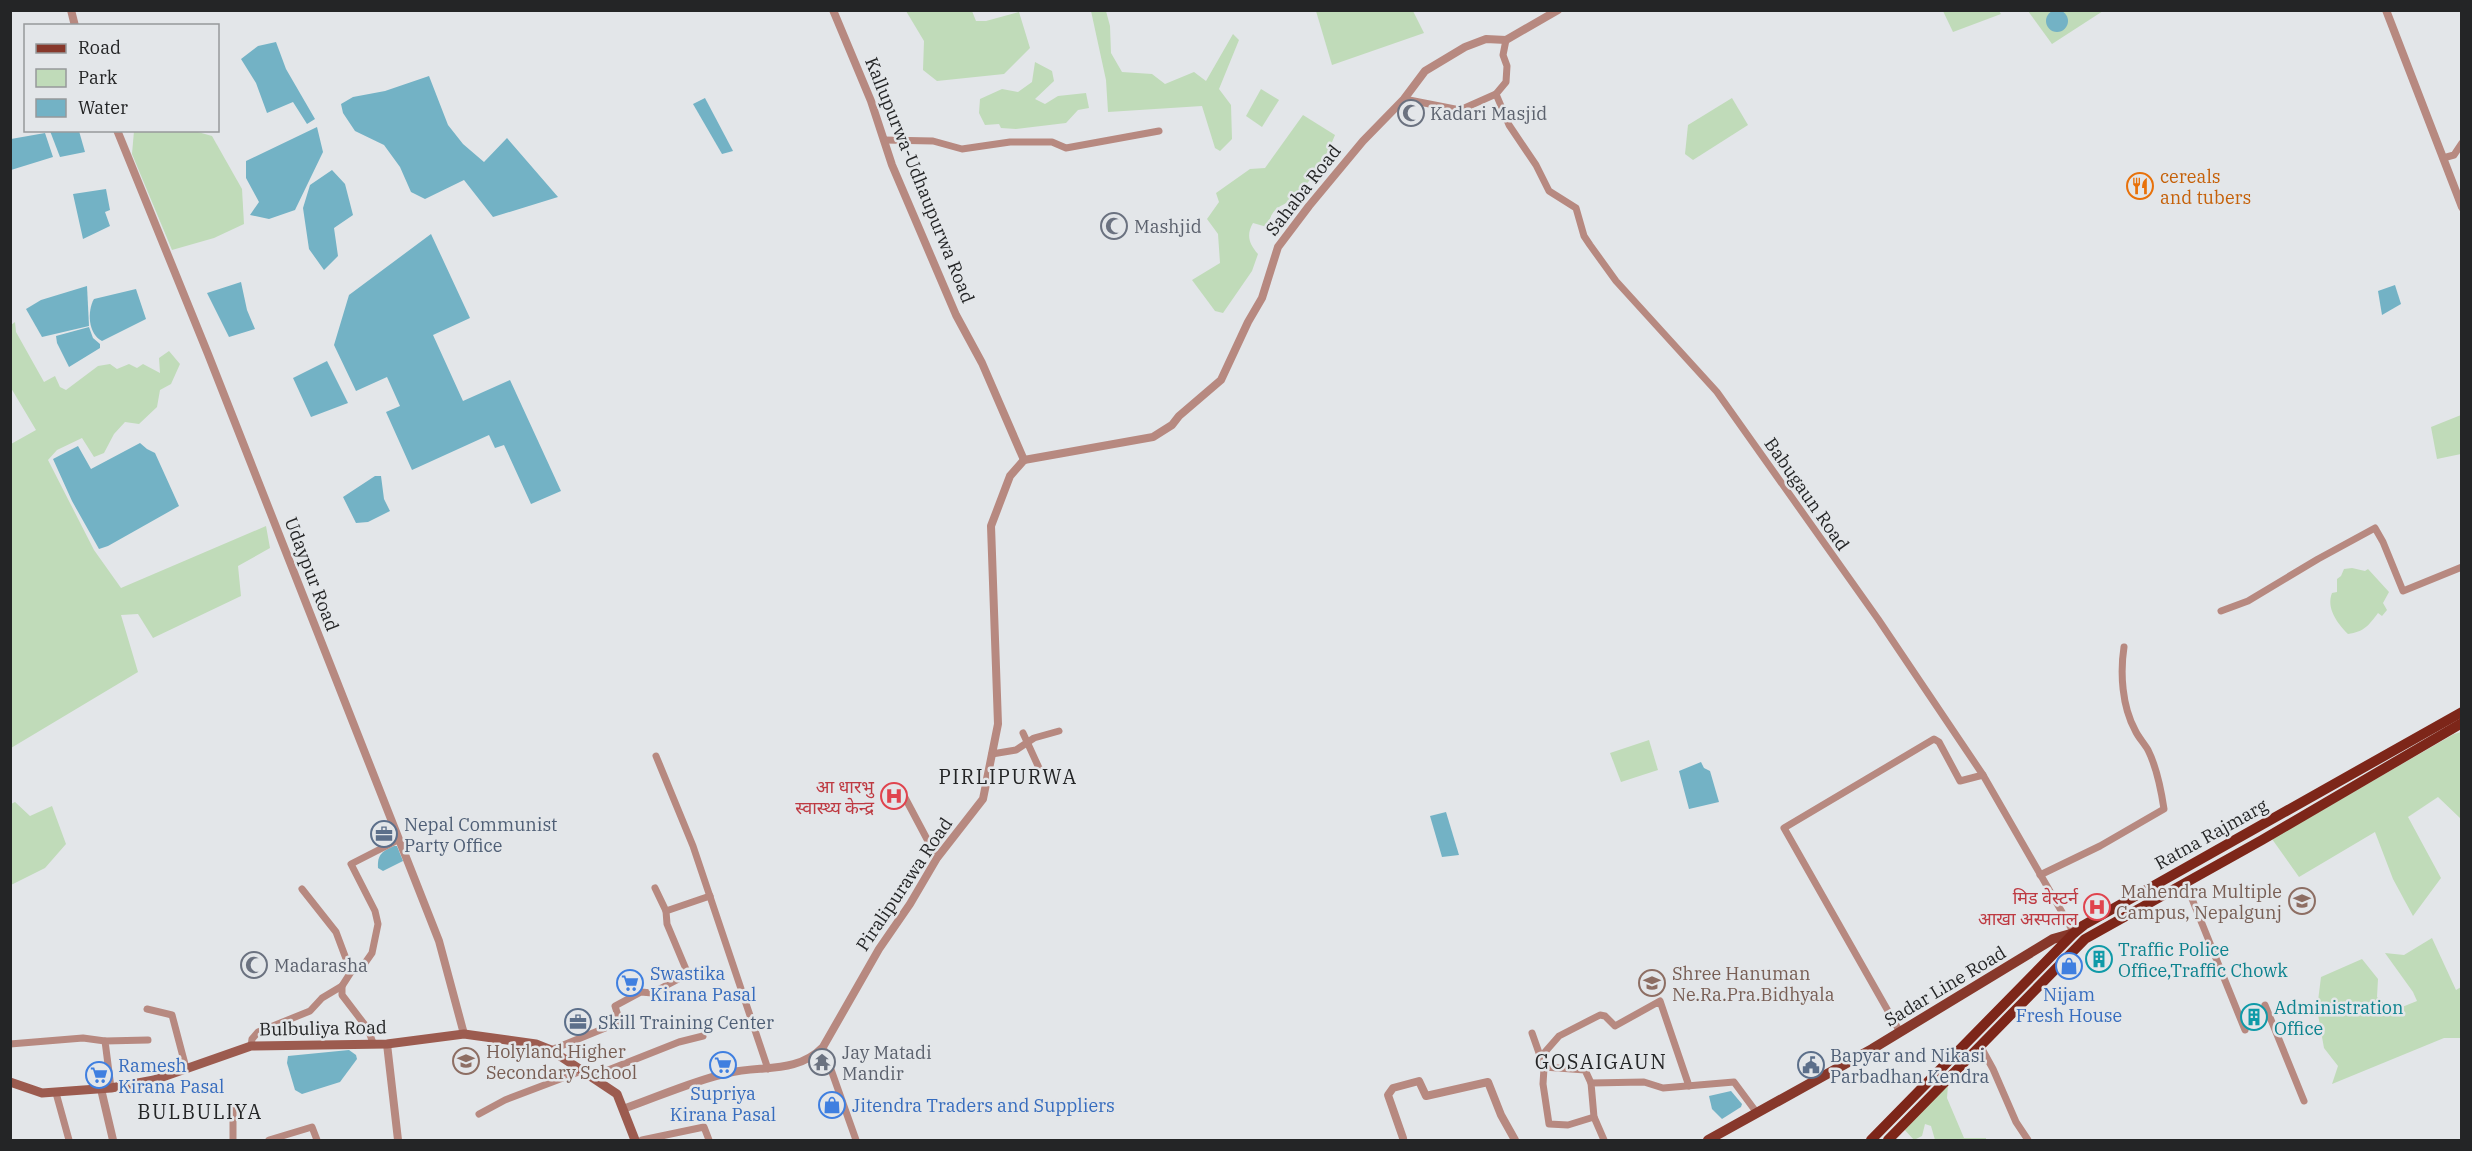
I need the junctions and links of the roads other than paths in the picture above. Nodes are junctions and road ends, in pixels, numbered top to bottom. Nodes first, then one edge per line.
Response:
1 (833, 10) edge
2 (1558, 10) edge
3 (2386, 10) edge
4 (1506, 40) junction
5 (1496, 93) junction
6 (1404, 99) junction
7 (1159, 131) dead end
8 (118, 132) edge
9 (884, 140) junction
10 (2462, 143) edge
11 (2443, 158) junction
12 (2462, 207) edge
13 (1024, 460) junction
14 (2462, 567) edge
15 (2221, 611) dead end
16 (2124, 647) dead end
17 (2462, 712) edge
18 (2462, 723) edge
19 (1059, 731) dead end
20 (1023, 733) dead end
21 (1027, 743) junction
22 (992, 754) junction
23 (656, 756) dead end
24 (1039, 768) dead end
25 (1983, 775) junction
26 (902, 792) dead end
27 (398, 840) junction
28 (937, 858) junction
29 (2040, 875) junction
30 (2181, 885) junction
31 (655, 888) dead end
32 (302, 889) dead end
33 (710, 896) junction
34 (666, 911) junction
35 (2074, 933) junction
36 (351, 972) junction
37 (342, 986) junction
38 (2265, 1005) dead end
39 (147, 1009) dead end
40 (2245, 1030) dead end
41 (1900, 1032) junction
42 (1532, 1033) dead end
43 (464, 1034) junction
44 (703, 1036) dead end
45 (148, 1040) dead end
46 (105, 1041) junction
47 (373, 1043) junction
48 (10, 1044) edge
49 (387, 1044) junction
50 (251, 1046) junction
51 (823, 1047) junction
52 (551, 1050) junction
53 (1977, 1050) junction
54 (1544, 1067) junction
55 (186, 1068) junction
56 (768, 1069) junction
57 (584, 1070) junction
58 (593, 1076) junction
59 (10, 1082) edge
60 (1591, 1083) junction
61 (1689, 1086) junction
62 (106, 1089) junction
63 (56, 1093) junction
64 (2304, 1101) dead end
65 (233, 1106) dead end
66 (623, 1109) junction
67 (1757, 1113) junction
68 (478, 1114) dead end
69 (1594, 1117) junction
70 (1403, 1138) dead end
71 (69, 1140) edge
72 (113, 1140) edge
73 (233, 1140) edge
74 (269, 1140) edge
75 (317, 1140) edge
76 (398, 1140) edge
77 (635, 1140) edge
78 (642, 1140) edge
79 (709, 1140) edge
80 (856, 1140) edge
81 (1515, 1140) edge
82 (1604, 1140) edge
83 (1708, 1140) edge
84 (1871, 1140) edge
85 (1888, 1140) edge
86 (2028, 1140) edge

1 - 9 street, Kallupurwa-Udhaupurwa Road
2 - 4 street, Sahaba Road
3 - 11 street
4 - 5 street
4 - 6 street, Sahaba Road
5 - 6 street
5 - 25 street, Babugaun Road
6 - 13 street, Sahaba Road
7 - 9 street
8 - 27 street, Udaypur Road
9 - 13 street, Kallupurwa-Udhaupurwa Road
10 - 11 street
11 - 12 street
13 - 22 street, Piralipurawa Road
14 - 15 street
16 - 29 street
17 - 35 highway, Ratna Rajmarg
18 - 30 highway, Ratna Rajmarg
19 - 21 street
20 - 21 street
21 - 22 street
21 - 24 street
22 - 28 street, Piralipurawa Road
23 - 33 street
25 - 29 street, Babugaun Road
25 - 41 street
26 - 28 street
27 - 36 street
27 - 43 street, Udaypur Road
28 - 51 street, Piralipurawa Road
29 - 35 street, Babugaun Road
30 - 40 street
30 - 53 highway, Ratna Rajmarg
31 - 34 street
32 - 36 street
33 - 34 street
33 - 56 street
34 - 52 street
35 - 41 main road, Sadar Line Road
35 - 84 highway, Ratna Rajmarg
36 - 37 street
37 - 47 street
37 - 50 street
38 - 64 street
39 - 55 street
41 - 67 main road, Sadar Line Road
42 - 54 street
43 - 49 main road, Bulbuliya Road
43 - 52 main road, Bulbuliya Road
44 - 58 street
45 - 46 street
46 - 48 street
46 - 62 street
47 - 49 main road, Bulbuliya Road
47 - 50 main road, Bulbuliya Road
49 - 76 street
50 - 55 main road, Bulbuliya Road
51 - 56 street, Piralipurawa Road
51 - 80 street
52 - 57 main road, Bulbuliya Road
53 - 85 highway, Ratna Rajmarg
53 - 86 street
54 - 60 street
54 - 61 street
54 - 69 street
55 - 62 main road, Bulbuliya Road
56 - 66 street, Piralipurawa Road
57 - 58 main road, Bulbuliya Road
57 - 68 street
58 - 66 main road, Bulbuliya Road
59 - 63 main road, Bulbuliya Road
60 - 61 street
60 - 69 street
61 - 67 street
62 - 63 main road, Bulbuliya Road
62 - 72 street
63 - 71 street
65 - 73 street
66 - 77 main road, Bulbuliya Road
67 - 83 main road, Sadar Line Road
69 - 82 street
70 - 81 street
74 - 75 street
78 - 79 street

